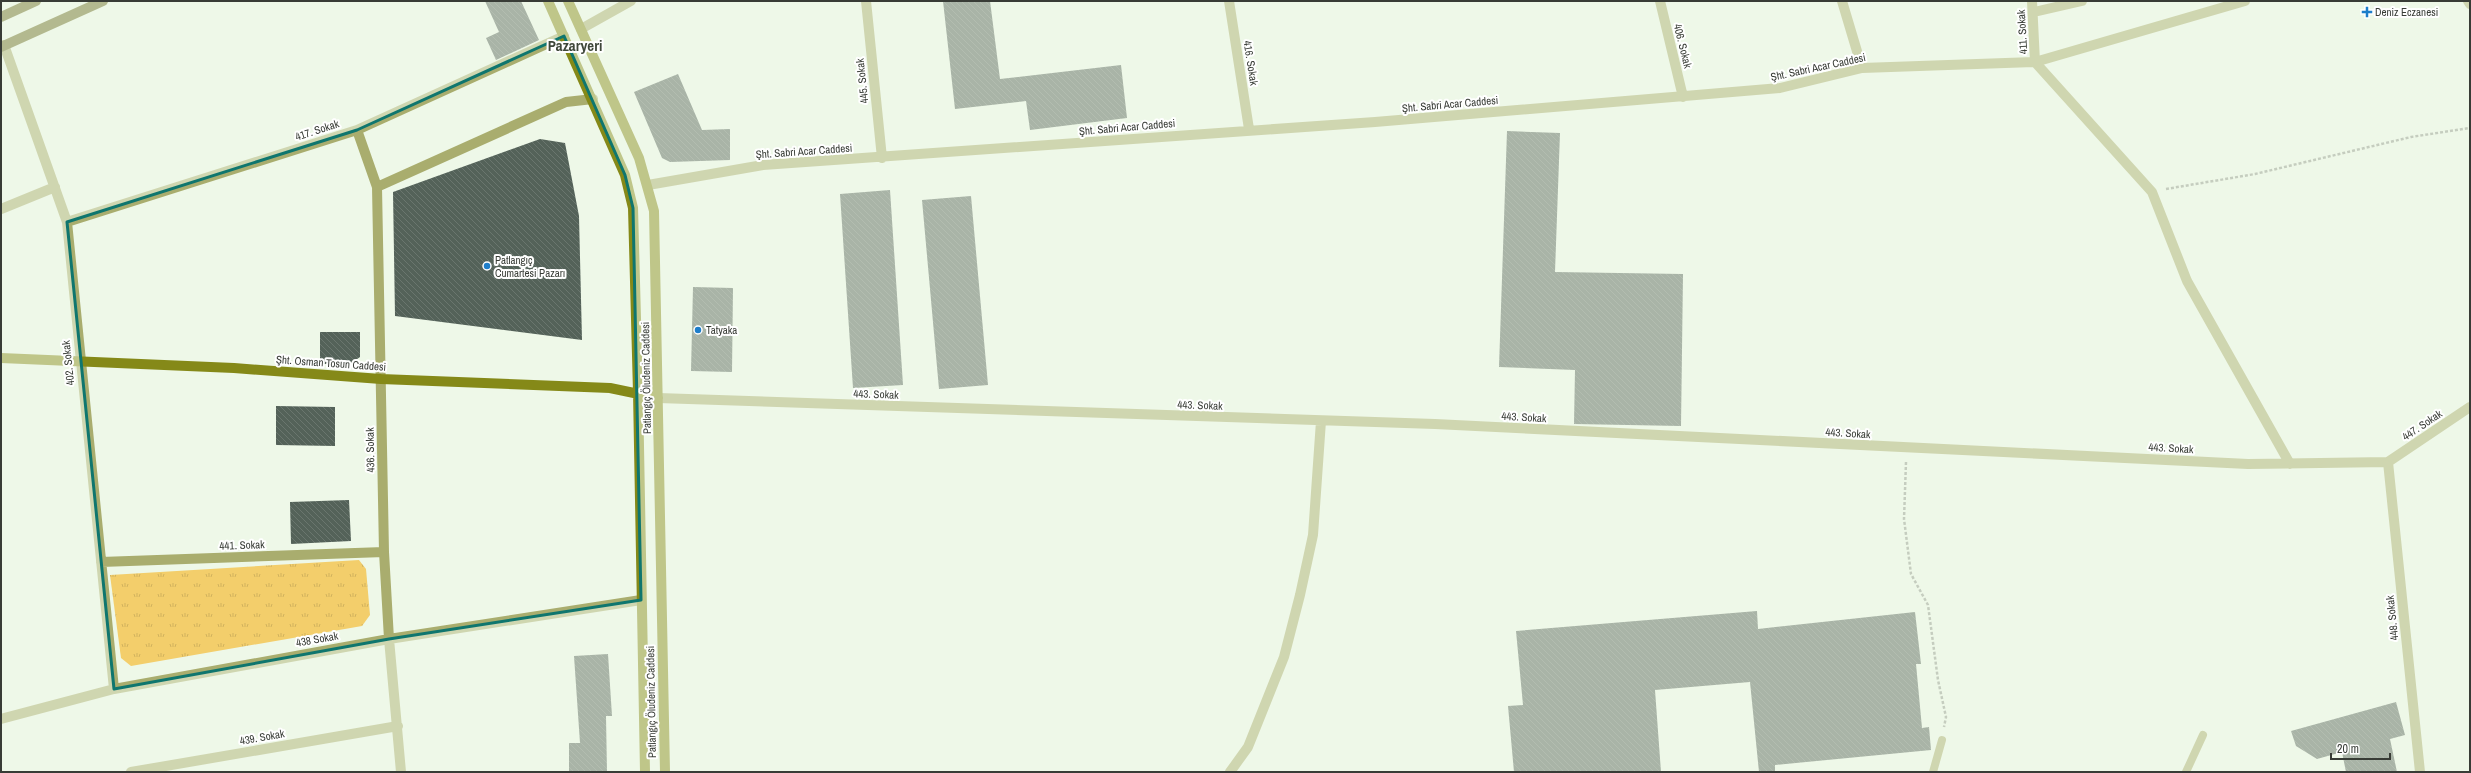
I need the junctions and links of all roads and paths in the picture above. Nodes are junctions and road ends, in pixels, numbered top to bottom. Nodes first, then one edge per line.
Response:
1 (36, 1) edge
2 (103, 1) edge
3 (548, 1) edge
4 (568, 1) edge
5 (631, 1) edge
6 (1229, 1) edge
7 (1660, 1) edge
8 (1842, 1) edge
9 (2032, 1) edge
10 (2082, 1) edge
11 (2245, 1) edge
12 (2468, 1) edge
13 (868, 2) edge
14 (2470, 4) edge
15 (2034, 12) junction
16 (1, 17) edge
17 (581, 29) junction
18 (564, 36) junction
19 (3, 46) edge
20 (2035, 62) junction
21 (1862, 68) junction
22 (1683, 97) junction
23 (592, 99) junction
24 (2470, 128) edge
25 (1249, 129) junction
26 (356, 130) junction
27 (882, 158) junction
28 (648, 185) junction
29 (55, 187) junction
30 (378, 187) junction
31 (2152, 192) junction
32 (1, 209) edge
33 (67, 222) junction
34 (1, 358) edge
35 (80, 361) junction
36 (381, 379) junction
37 (638, 392) junction
38 (658, 398) junction
39 (2470, 407) edge
40 (1321, 421) junction
41 (1907, 448) junction
42 (2388, 462) junction
43 (2290, 464) junction
44 (384, 552) junction
45 (101, 562) junction
46 (641, 600) junction
47 (388, 639) junction
48 (114, 689) junction
49 (1, 719) edge
50 (398, 726) junction
51 (2203, 735) dead end
52 (1942, 740) joint
53 (131, 772) edge
54 (401, 772) edge
55 (645, 772) edge
56 (665, 772) edge
57 (1230, 772) edge
58 (1932, 772) edge
59 (2186, 772) edge
60 (2420, 772) edge

1 - 16 main road
2 - 19 main road
3 - 18 main road, Patlangıç Öludeniz Caddesi
4 - 17 main road, Patlangıç Öludeniz Caddesi
5 - 17 street
6 - 25 street, 416. Sokak
7 - 22 street, 406. Sokak
8 - 21 street
9 - 15 street, 411. Sokak
10 - 15 street
11 - 20 street, Şht. Sabri Acar Caddesi
12 - 14 street
13 - 27 street, 445. Sokak
15 - 20 street, 411. Sokak
17 - 28 main road, Patlangıç Öludeniz Caddesi
18 - 23 main road, Patlangıç Öludeniz Caddesi
18 - 26 street, 417. Sokak
19 - 29 street, 402. Sokak
20 - 21 street, Şht. Sabri Acar Caddesi
20 - 31 street
21 - 22 street, Şht. Sabri Acar Caddesi
22 - 25 street, Şht. Sabri Acar Caddesi
23 - 30 street
23 - 37 main road, Patlangıç Öludeniz Caddesi
24 - 31 path
25 - 27 street, Şht. Sabri Acar Caddesi
26 - 30 street, 436. Sokak
26 - 33 street, 417. Sokak
27 - 28 street, Şht. Sabri Acar Caddesi
28 - 38 main road, Patlangıç Öludeniz Caddesi
29 - 32 street
29 - 33 street, 402. Sokak
30 - 36 street, 436. Sokak
31 - 43 street
33 - 35 street, 402. Sokak
34 - 35 main road, Şht. Osman Tosun Caddesi
35 - 36 main road, Şht. Osman Tosun Caddesi
35 - 45 street, 402. Sokak
36 - 37 main road, Şht. Osman Tosun Caddesi
36 - 44 street, 436. Sokak
37 - 38 main road, Şht. Osman Tosun Caddesi
37 - 46 main road, Patlangıç Öludeniz Caddesi
38 - 40 street, 443. Sokak
38 - 56 main road, Patlangıç Öludeniz Caddesi
39 - 42 street, 447. Sokak
40 - 41 street, 443. Sokak
40 - 57 street
41 - 43 street, 443. Sokak
41 - 52 path
42 - 43 street, 443. Sokak
42 - 60 street, 448. Sokak
44 - 45 street, 441. Sokak
44 - 47 street, 436. Sokak
45 - 48 street, 402. Sokak
46 - 47 street, 438 Sokak
46 - 55 main road, Patlangıç Öludeniz Caddesi
47 - 48 street, 438 Sokak
47 - 50 street, 436. Sokak
48 - 49 street, 438 Sokak
50 - 53 street, 439. Sokak
50 - 54 street, 436. Sokak
51 - 59 lane
52 - 58 lane

